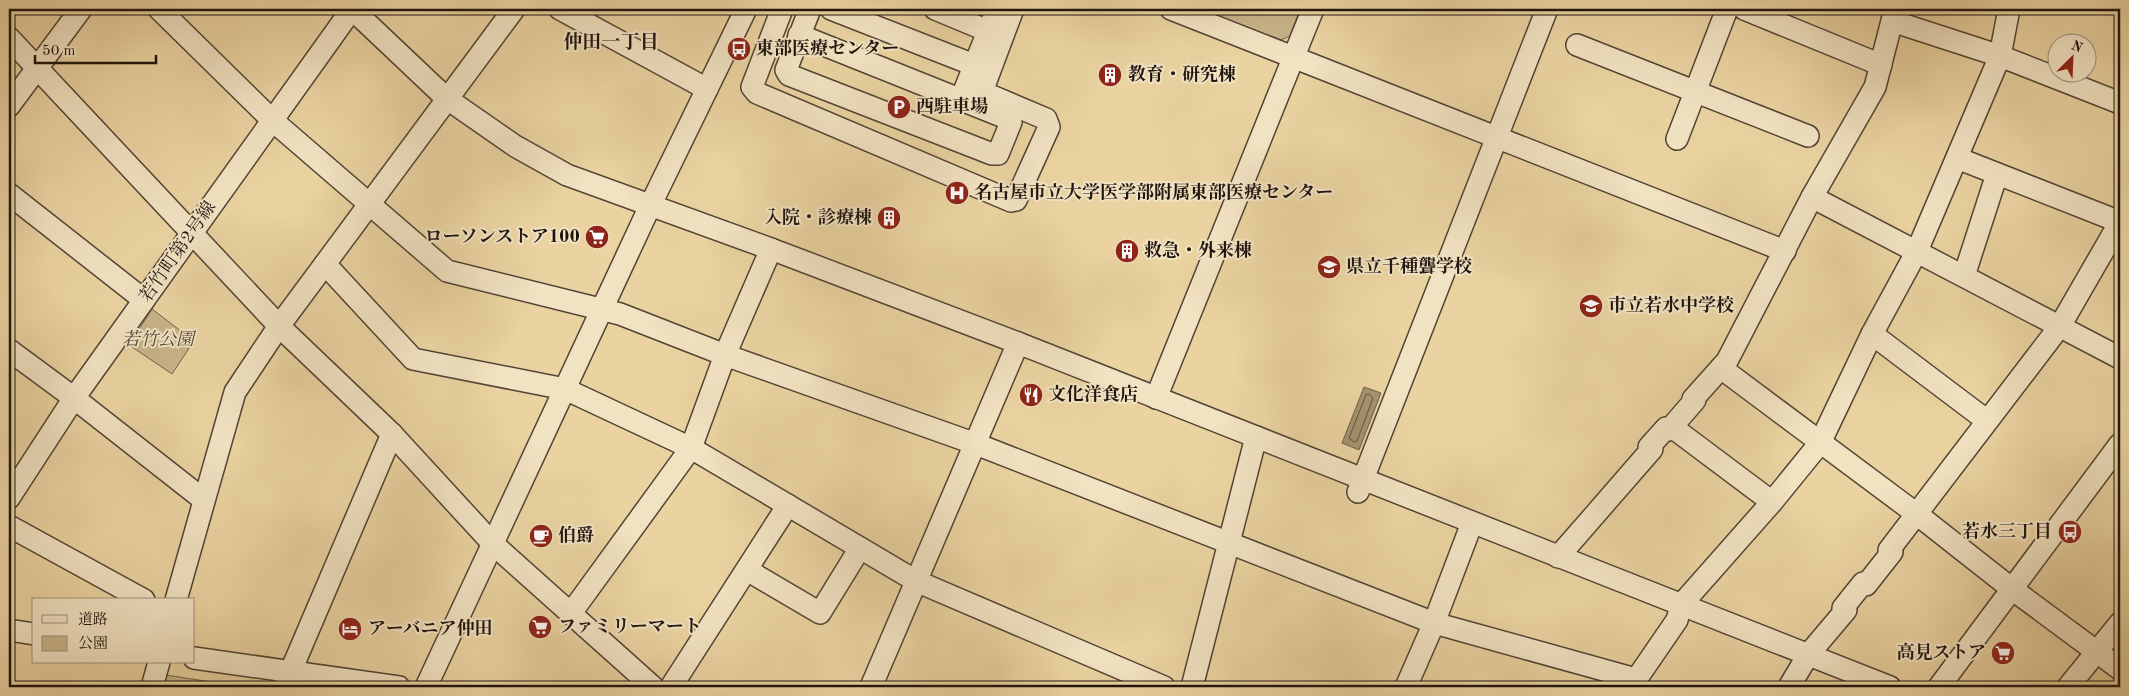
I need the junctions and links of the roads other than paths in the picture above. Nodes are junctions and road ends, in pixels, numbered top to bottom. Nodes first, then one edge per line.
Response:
1 (81, 9) edge
2 (159, 9) edge
3 (352, 9) edge
4 (514, 9) edge
5 (560, 9) edge
6 (782, 9) edge
7 (832, 9) edge
8 (935, 9) edge
9 (997, 9) edge
10 (1013, 9) edge
11 (1171, 9) edge
12 (1313, 9) edge
13 (1548, 9) edge
14 (1727, 9) edge
15 (1744, 9) edge
16 (2009, 9) edge
17 (739, 12) edge
18 (1894, 15) edge
19 (802, 19) edge
20 (988, 30) junction
21 (9, 38) edge
22 (1577, 45) dead end
23 (1294, 56) junction
24 (2000, 56) junction
25 (974, 65) junction
26 (1881, 65) junction
27 (37, 69) junction
28 (707, 89) junction
29 (1695, 91) junction
30 (446, 98) junction
31 (961, 99) junction
32 (2120, 103) edge
33 (9, 106) edge
34 (272, 120) junction
35 (1808, 136) dead end
36 (1496, 137) junction
37 (1677, 138) dead end
38 (1957, 158) junction
39 (1997, 174) junction
40 (9, 194) edge
41 (1812, 197) junction
42 (369, 205) junction
43 (650, 206) junction
44 (2120, 222) edge
45 (191, 234) junction
46 (771, 249) junction
47 (1785, 251) junction
48 (1918, 251) junction
49 (325, 264) junction
50 (1964, 276) junction
51 (144, 300) junction
52 (603, 308) junction
53 (279, 326) junction
54 (2060, 326) junction
55 (1872, 334) junction
56 (1018, 343) junction
57 (9, 350) edge
58 (725, 354) junction
59 (2120, 358) edge
60 (1721, 368) junction
61 (565, 389) junction
62 (74, 398) junction
63 (1156, 398) junction
64 (1986, 420) junction
65 (1672, 427) junction
66 (392, 434) junction
67 (1256, 437) junction
68 (976, 444) junction
69 (1820, 444) junction
70 (2120, 444) edge
71 (691, 448) junction
72 (1360, 485) junction
73 (9, 498) edge
74 (204, 500) junction
75 (1772, 502) junction
76 (788, 505) junction
77 (1918, 515) junction
78 (1472, 523) junction
79 (9, 526) edge
80 (493, 544) junction
81 (1230, 544) junction
82 (860, 548) junction
83 (1558, 557) junction
84 (747, 570) junction
85 (916, 581) junction
86 (2012, 589) junction
87 (140, 598) edge
88 (177, 598) edge
89 (1681, 605) junction
90 (572, 613) junction
91 (1434, 623) junction
92 (2120, 623) edge
93 (9, 630) edge
94 (32, 634) edge
95 (2098, 652) junction
96 (1808, 655) junction
97 (195, 658) edge
98 (158, 664) edge
99 (2120, 669) edge
100 (287, 680) edge
101 (1633, 683) edge
102 (152, 687) edge
103 (399, 687) edge
104 (426, 687) edge
105 (653, 687) edge
106 (671, 687) edge
107 (871, 687) edge
108 (1164, 687) edge
109 (1192, 687) edge
110 (1406, 687) edge
111 (1789, 687) edge
112 (1890, 687) edge
113 (1938, 687) edge
114 (2068, 687) edge

1 - 27 street
2 - 34 street
3 - 30 street
3 - 34 street, 若竹町第2号線
4 - 30 street
5 - 28 street
6 - 10 street
7 - 25 street
8 - 20 street
9 - 20 street
11 - 23 street
12 - 23 street
13 - 36 street
14 - 29 street
15 - 26 street
16 - 24 street
17 - 28 street
18 - 24 street
18 - 26 street
19 - 31 street
19 - 31 street
20 - 25 street
21 - 27 street
22 - 29 street
23 - 36 street
23 - 63 street
24 - 32 street
24 - 38 street
25 - 31 street
26 - 41 street
27 - 33 street
27 - 45 street
28 - 43 street
29 - 35 street
29 - 37 street
30 - 42 street
30 - 43 street
34 - 42 street
34 - 45 street, 若竹町第2号線
36 - 47 street
36 - 72 street
38 - 39 street
38 - 48 street
39 - 44 street
39 - 50 street
40 - 51 street
41 - 47 street
41 - 48 street
42 - 49 street
42 - 52 street
43 - 46 street
43 - 52 street
44 - 54 street
45 - 51 street, 若竹町第2号線
45 - 53 street
46 - 56 street
46 - 58 street
47 - 60 street
48 - 50 street
48 - 55 street
49 - 53 street
49 - 61 street
50 - 54 street
51 - 62 street, 若竹町第2号線
52 - 58 street
52 - 61 street
53 - 66 street
53 - 74 street
54 - 59 street
54 - 64 street
55 - 64 street
55 - 69 street
56 - 63 street
56 - 68 street
57 - 62 street
58 - 68 street
58 - 71 street
60 - 65 street
60 - 69 street
61 - 71 street
61 - 80 street
62 - 73 street, 若竹町第2号線
62 - 74 street
63 - 67 street
64 - 77 street
65 - 75 street
65 - 83 street
66 - 80 street
66 - 100 street
67 - 72 street
67 - 81 street
68 - 81 street
68 - 85 street
69 - 75 street
69 - 77 street
70 - 86 street
71 - 76 street
71 - 90 street
72 - 78 street
74 - 88 street
75 - 89 street
76 - 82 street
76 - 84 street
77 - 86 street
77 - 96 street
78 - 83 street
78 - 91 street
79 - 87 street
80 - 90 street
80 - 104 street
81 - 91 street
81 - 109 street
82 - 84 street
82 - 85 street
83 - 89 street
84 - 106 street
85 - 107 street
85 - 108 street
86 - 95 street
86 - 113 street
89 - 96 street
89 - 101 street
90 - 105 street
91 - 101 street
91 - 110 street
92 - 95 street
93 - 94 street
95 - 99 street
95 - 114 street
96 - 111 street
96 - 112 street
97 - 100 street
98 - 102 street
100 - 103 street

